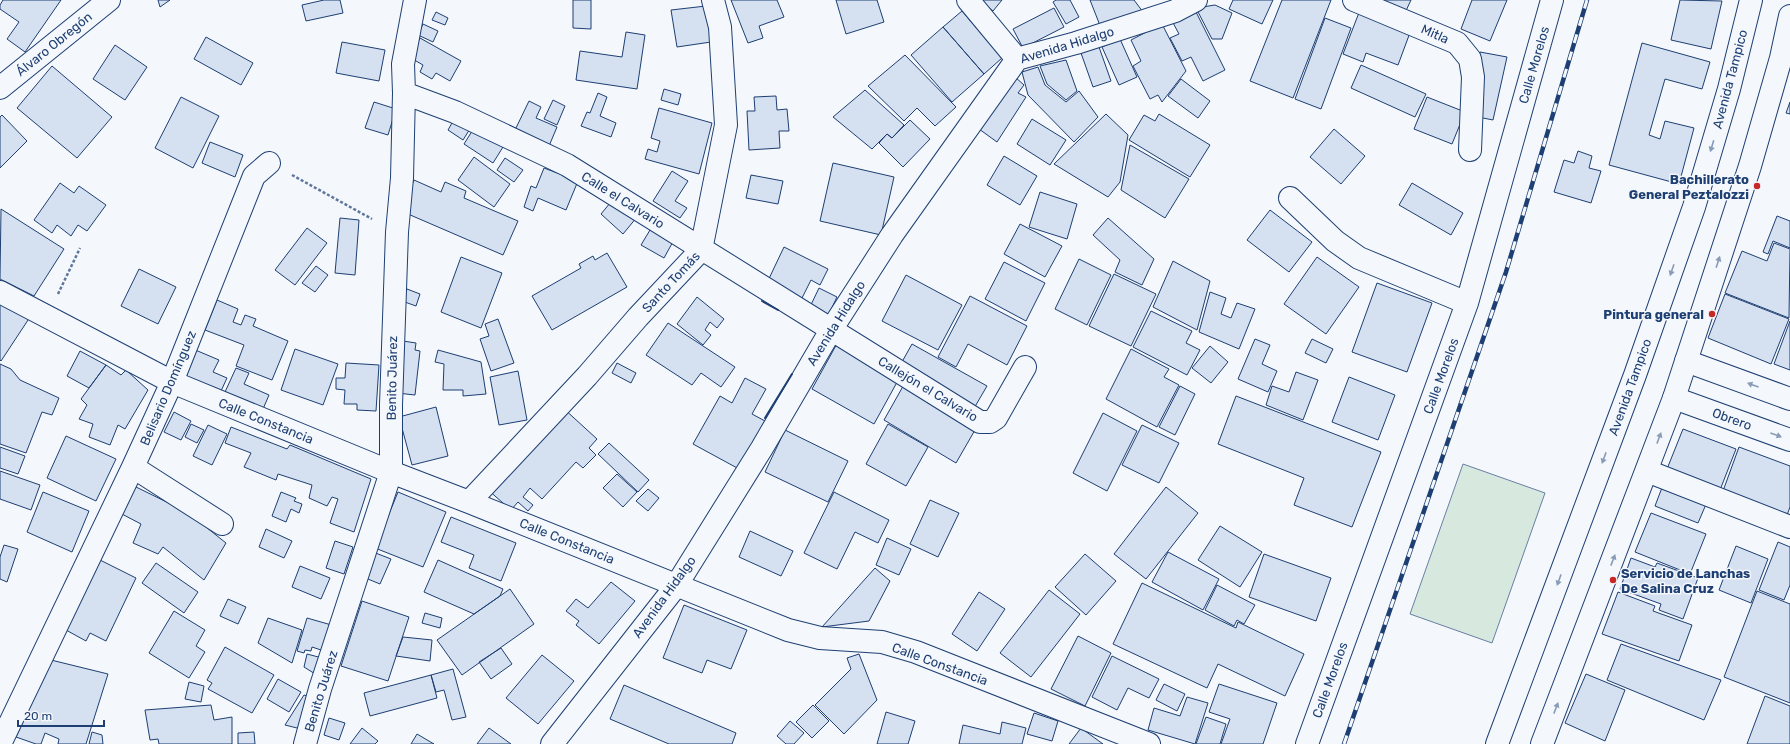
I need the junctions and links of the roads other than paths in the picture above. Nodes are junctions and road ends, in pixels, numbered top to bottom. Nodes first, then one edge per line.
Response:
1 (109, 0) edge
2 (415, 0) edge
3 (714, 0) edge
4 (968, 0) edge
5 (1196, 0) edge
6 (1354, 0) edge
7 (1552, 0) edge
8 (1751, 0) edge
9 (1790, 16) edge
10 (1017, 59) junction
11 (0, 88) edge
12 (404, 93) junction
13 (1470, 150) dead end
14 (269, 163) road end
15 (1290, 198) dead end
16 (701, 250) junction
17 (0, 292) edge
18 (1467, 303) junction
19 (831, 330) junction
20 (1686, 361) junction
21 (1025, 367) dead end
22 (172, 382) junction
23 (1674, 398) junction
24 (1790, 399) edge
25 (1790, 440) edge
26 (133, 467) junction
27 (1647, 471) junction
28 (391, 472) junction
29 (469, 502) junction
30 (222, 524) dead end
31 (1790, 527) edge
32 (676, 586) junction
33 (0, 744) edge
34 (305, 744) edge
35 (552, 744) edge
36 (1149, 744) edge
37 (1307, 744) edge
38 (1498, 744) edge
39 (1542, 744) edge

1 - 11 street, Álvaro Obregón
2 - 12 street, Benito Juárez
3 - 16 street, Santo Tomás
4 - 10 street
5 - 10 street, Avenida Hidalgo
6 - 13 street, Mitla
7 - 18 street, Calle Morelos
8 -> 38 street, Avenida Tampico
20 -> 9 street
10 - 19 street, Avenida Hidalgo
12 - 16 street, Calle el Calvario
12 - 28 street, Benito Juárez
14 - 22 street, Belisario Domínguez
15 - 18 street
16 - 19 street, Calle el Calvario
16 - 29 street, Santo Tomás
17 - 22 street, Calle Constancia
18 - 37 street, Calle Morelos
19 - 21 street, Callejón el Calvario
19 - 32 street, Avenida Hidalgo
20 - 23 street
24 -> 20 street
22 - 26 street, Belisario Domínguez
22 - 28 street, Calle Constancia
23 -> 25 street, Obrero
27 -> 23 street
26 - 30 street
26 - 33 street, Belisario Domínguez
27 - 31 street
39 -> 27 street
28 - 29 street, Calle Constancia
28 - 34 street, Benito Juárez
29 - 32 street, Calle Constancia
32 - 35 street, Avenida Hidalgo
32 - 36 street, Calle Constancia

